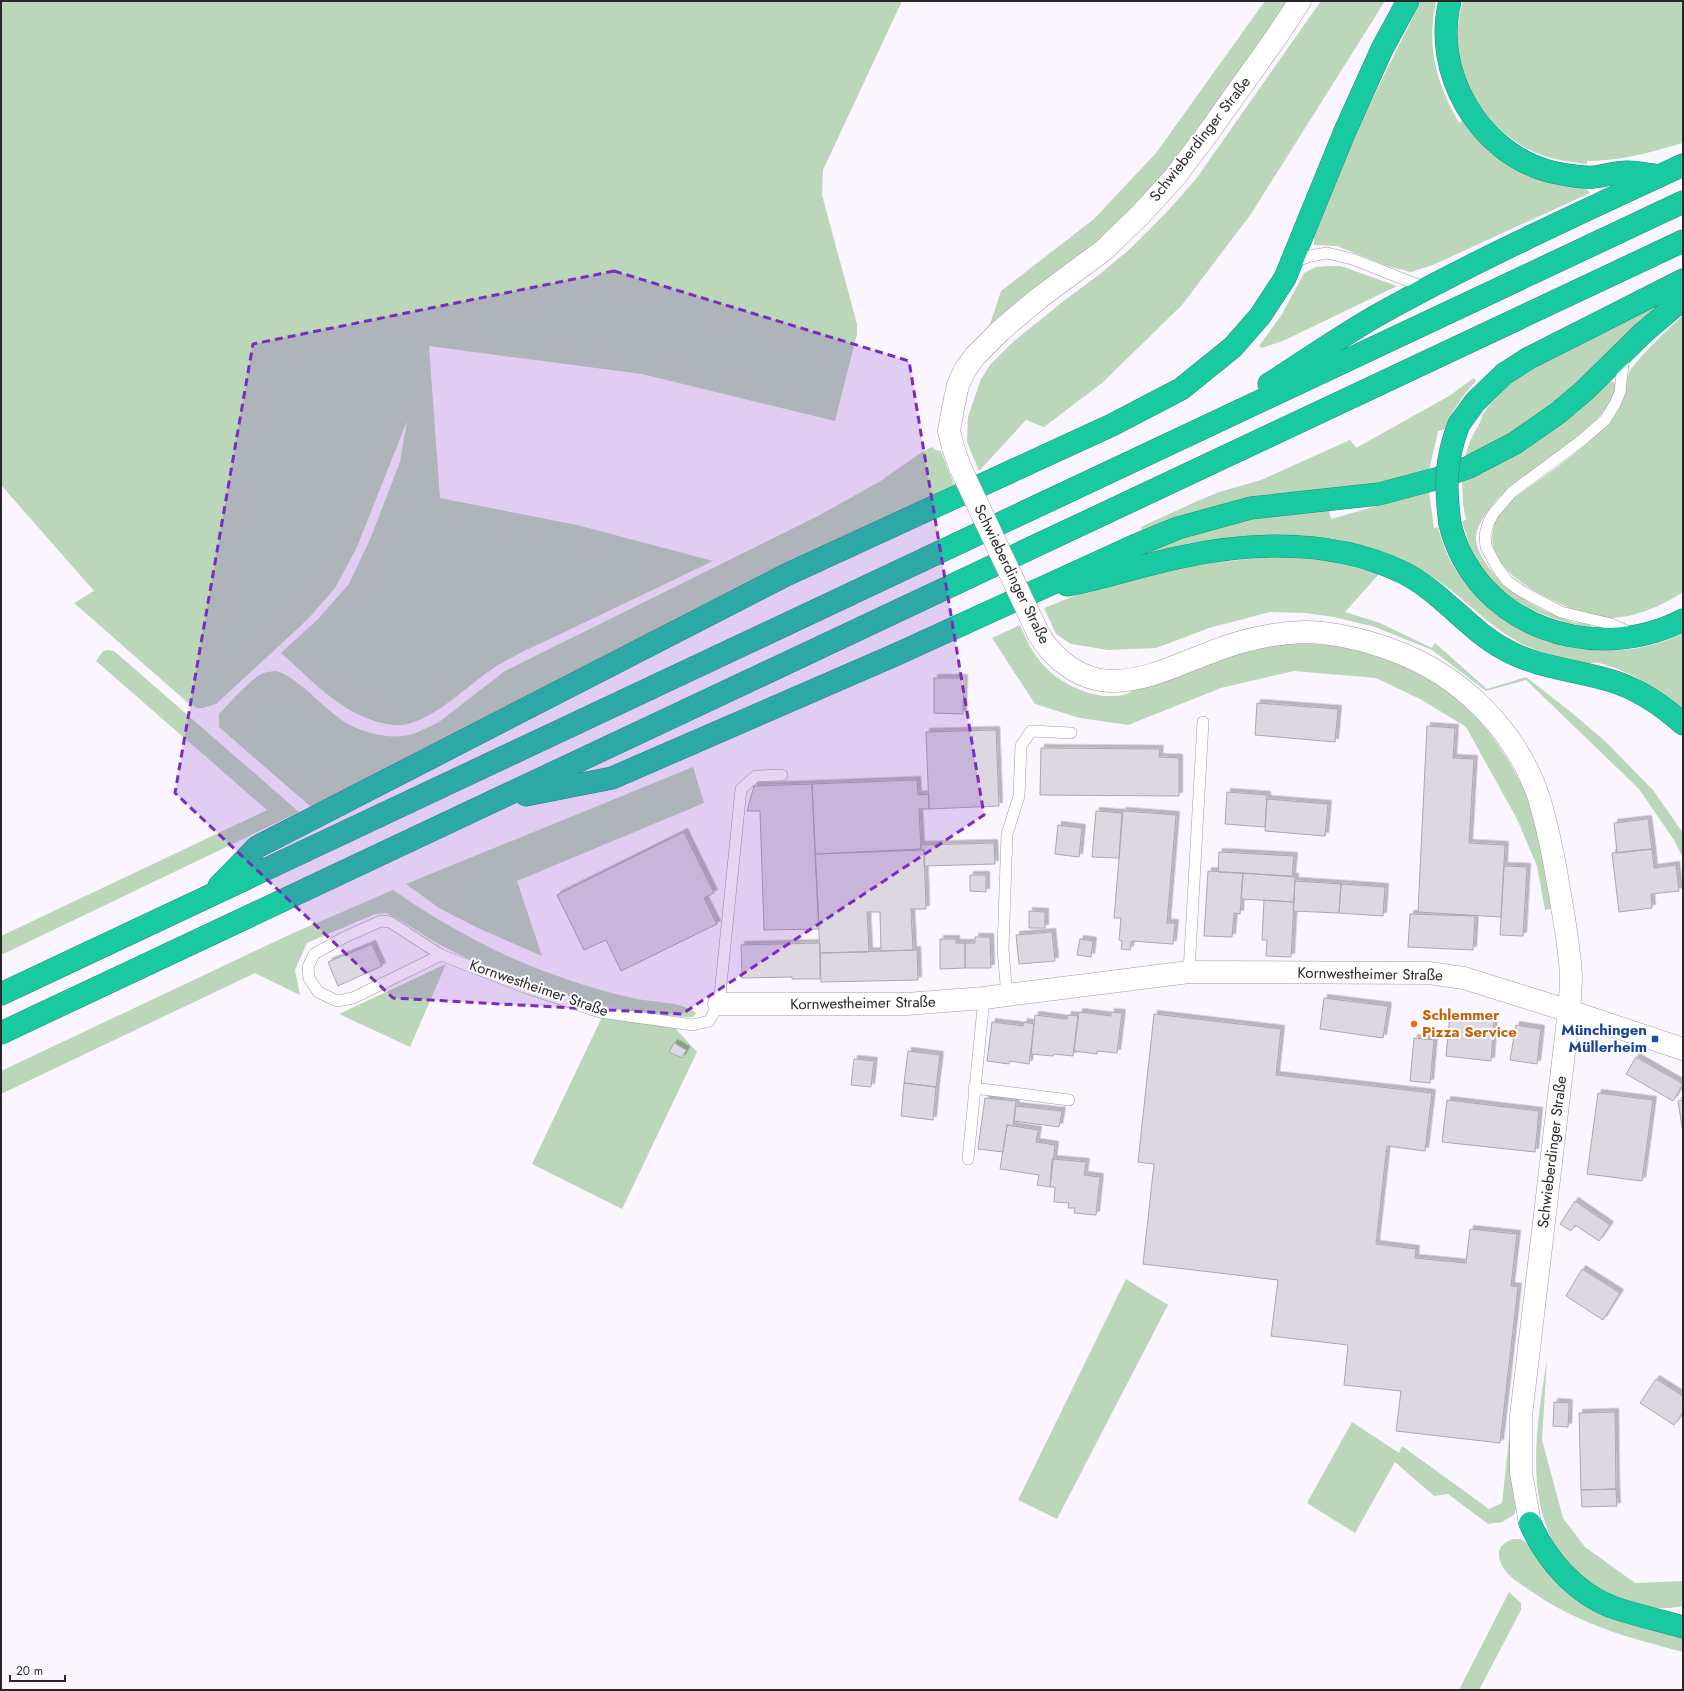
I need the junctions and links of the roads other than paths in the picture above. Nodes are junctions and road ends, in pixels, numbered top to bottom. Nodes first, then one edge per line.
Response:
1 (1300, 1) edge
2 (1408, 1) edge
3 (1450, 1) edge
4 (1683, 165) edge
5 (1660, 176) junction
6 (1683, 202) edge
7 (1683, 241) edge
8 (1291, 262) junction
9 (1683, 280) edge
10 (1429, 288) junction
11 (1683, 299) edge
12 (1626, 349) junction
13 (1207, 426) junction
14 (1031, 591) junction
15 (1683, 620) edge
16 (1638, 636) junction
17 (1203, 722) dead end
18 (1683, 724) edge
19 (1072, 733) dead end
20 (782, 775) dead end
21 (491, 802) junction
22 (209, 896) junction
23 (441, 955) junction
24 (1189, 972) junction
25 (1, 994) edge
26 (1007, 996) junction
27 (984, 998) junction
28 (1569, 1010) junction
29 (714, 1013) junction
30 (1, 1033) edge
31 (1683, 1049) edge
32 (974, 1088) junction
33 (1069, 1100) dead end
34 (968, 1159) dead end
35 (1530, 1523) joint
36 (1683, 1615) edge
37 (1648, 1617) junction
38 (1683, 1627) edge

1 - 28 street, Schwieberdinger Straße, bridge
2 - 8 highway
3 - 5 highway
4 - 5 highway
5 - 10 highway
6 - 13 highway
7 - 21 highway
8 - 10 lane
8 - 22 highway
9 - 16 highway, bridge
10 - 13 highway
11 - 12 highway
12 - 14 highway
12 - 16 lane
13 - 22 highway
14 - 18 highway
14 - 21 highway
15 - 16 highway
17 - 24 lane
19 - 26 lane
20 - 29 lane
21 - 30 highway
22 - 25 highway
23 - 23 lane, Kornwestheimer Straße
23 - 29 lane, Kornwestheimer Straße
24 - 26 street, Kornwestheimer Straße
24 - 28 street, Kornwestheimer Straße
26 - 27 street, Kornwestheimer Straße
27 - 29 street, Kornwestheimer Straße
27 - 32 lane
28 - 31 street, Kornwestheimer Straße
28 - 35 street, Schwieberdinger Straße
32 - 33 lane
32 - 34 lane
35 - 37 highway
36 - 37 highway
37 - 38 highway

